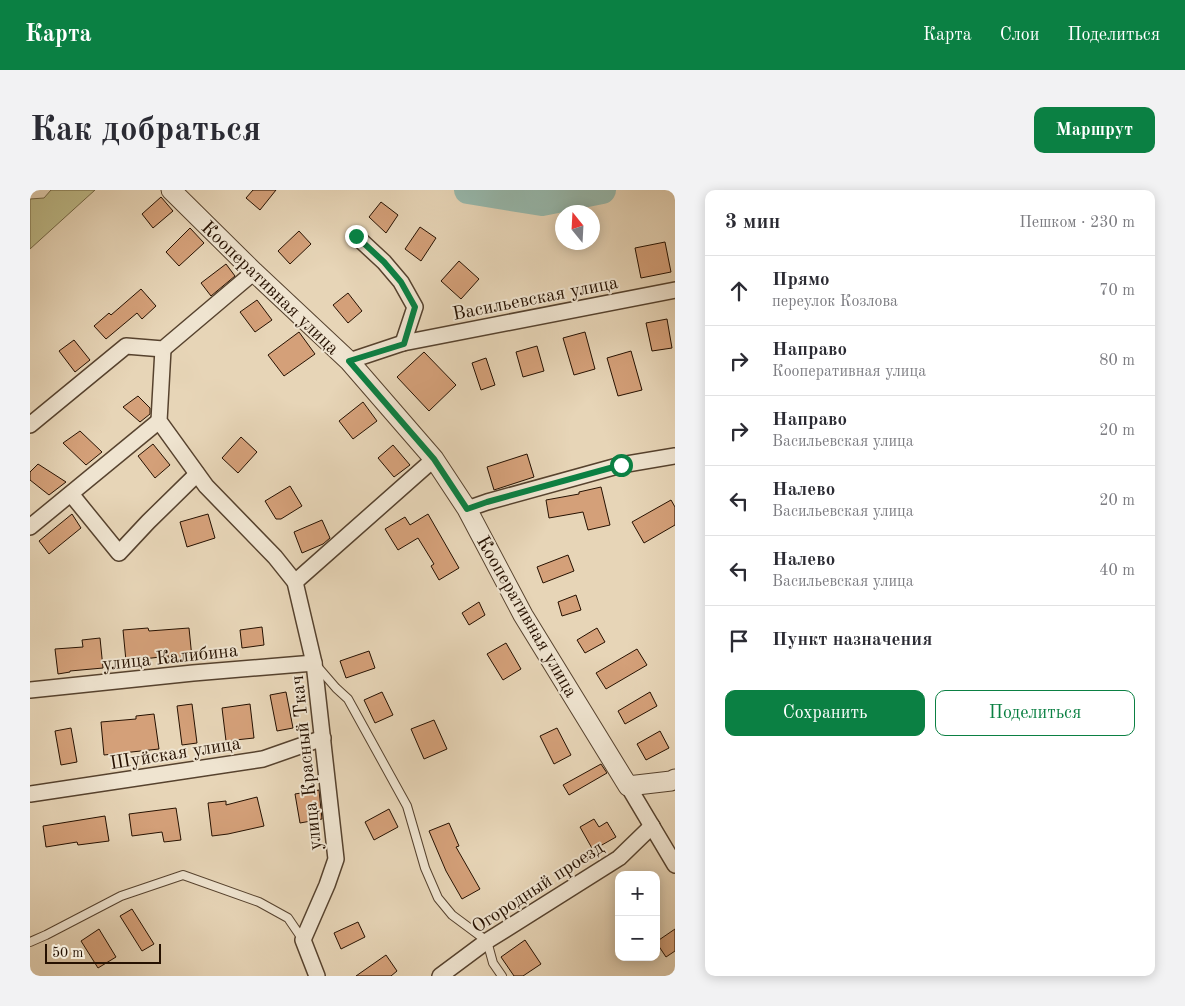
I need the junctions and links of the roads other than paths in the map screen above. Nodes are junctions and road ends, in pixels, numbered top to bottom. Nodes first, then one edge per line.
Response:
1 (171, 190) edge
2 (356, 236) dead end
3 (254, 272) junction
4 (675, 290) edge
5 (404, 344) junction
6 (163, 349) junction
7 (349, 361) junction
8 (160, 421) junction
9 (30, 425) edge
10 (675, 456) edge
11 (434, 459) junction
12 (197, 474) junction
13 (71, 494) junction
14 (467, 509) junction
15 (30, 527) edge
16 (295, 582) junction
17 (314, 663) junction
18 (30, 690) edge
19 (323, 738) junction
20 (675, 779) edge
21 (628, 786) junction
22 (30, 794) edge
23 (652, 826) junction
24 (675, 865) edge
25 (303, 940) junction
26 (487, 941) junction
27 (30, 942) edge
28 (317, 976) edge
29 (440, 976) edge
30 (502, 976) edge

1 - 3 street, Кооперативная улица
2 - 5 street
3 - 6 street
3 - 7 street, Кооперативная улица
4 - 5 street, Васильевская улица
5 - 7 street, Васильевская улица
6 - 8 street
6 - 9 street
7 - 11 street, Кооперативная улица
8 - 12 street, улица Красный Ткач
8 - 13 street
10 - 14 street
11 - 14 street, Кооперативная улица
11 - 16 street
12 - 13 street
12 - 16 street, улица Красный Ткач
13 - 15 street
14 - 21 street, Кооперативная улица
16 - 17 street, улица Красный Ткач
17 - 18 street, улица Калибина
17 - 19 street, улица Красный Ткач
17 - 26 lane, улица Красный Ткач
19 - 22 street, Шуйская улица
19 - 25 street, улица Красный Ткач
20 - 21 street
21 - 23 street, Кооперативная улица
23 - 24 street, Кооперативная улица
23 - 26 street, Огородный проезд
25 - 27 lane
25 - 28 street
26 - 29 street, Огородный проезд
26 - 30 lane

